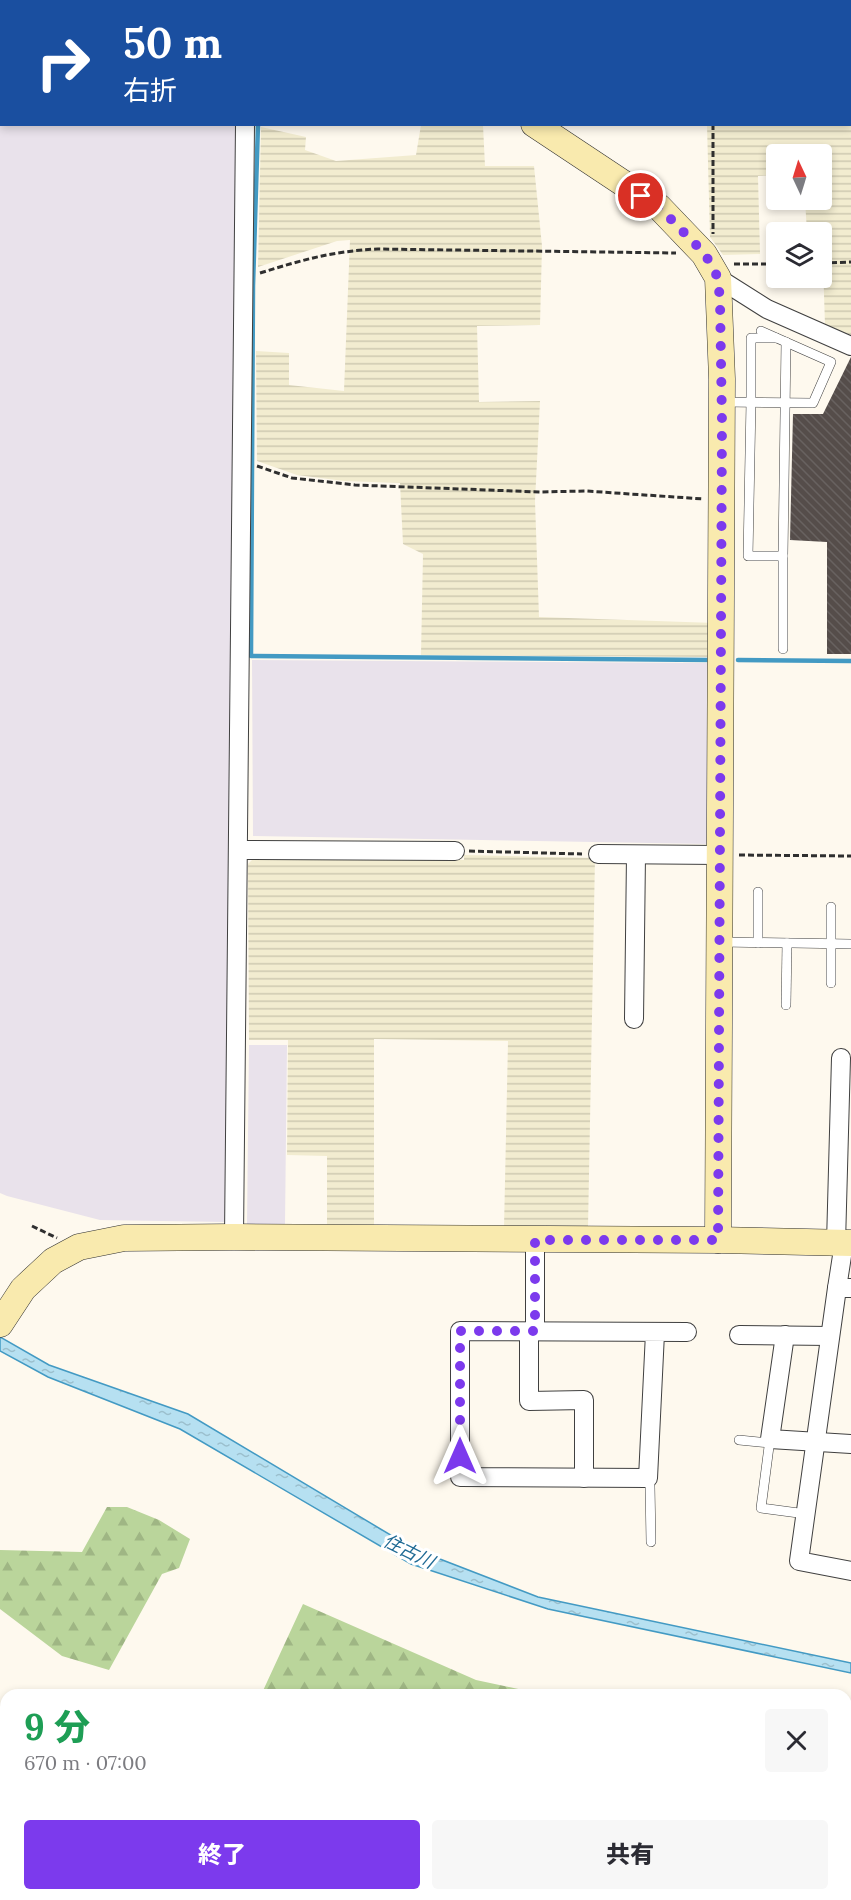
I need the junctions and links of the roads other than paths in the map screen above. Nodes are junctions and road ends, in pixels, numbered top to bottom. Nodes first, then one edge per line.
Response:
1 (245, 126) edge
2 (537, 126) edge
3 (718, 278) junction
4 (761, 331) dead end
5 (776, 338) junction
6 (786, 342) junction
7 (851, 346) edge
8 (722, 402) junction
9 (751, 402) junction
10 (786, 403) junction
11 (783, 556) junction
12 (783, 649) dead end
13 (238, 850) junction
14 (455, 851) road end
15 (598, 854) road end
16 (636, 855) junction
17 (720, 855) junction
18 (758, 892) dead end
19 (831, 908) dead end
20 (720, 942) junction
21 (758, 943) junction
22 (787, 943) junction
23 (832, 944) junction
24 (851, 944) edge
25 (831, 983) dead end
26 (786, 1005) dead end
27 (634, 1019) dead end
28 (841, 1058) dead end
29 (234, 1237) junction
30 (535, 1240) junction
31 (718, 1240) junction
32 (844, 1243) edge
33 (844, 1288) edge
34 (6, 1315) edge
35 (532, 1331) junction
36 (687, 1332) dead end
37 (656, 1333) junction
38 (739, 1335) dead end
39 (785, 1335) junction
40 (830, 1336) junction
41 (739, 1440) dead end
42 (770, 1441) junction
43 (816, 1442) junction
44 (851, 1444) edge
45 (584, 1478) junction
46 (648, 1478) junction
47 (806, 1514) junction
48 (651, 1542) dead end
49 (851, 1571) edge

1 - 13 street
2 - 3 street
3 - 7 street
3 - 8 street
4 - 5 lane
5 - 6 lane
5 - 9 lane
6 - 10 lane
6 - 10 lane
8 - 9 lane
8 - 17 street
9 - 10 lane
9 - 11 lane
10 - 11 lane
11 - 12 lane
13 - 14 street
13 - 29 street
15 - 16 street
16 - 17 street
16 - 27 street
17 - 20 street
18 - 21 lane
19 - 23 lane
20 - 21 lane
20 - 31 street
21 - 22 lane
22 - 23 lane
22 - 26 lane
23 - 24 lane
23 - 25 lane
28 - 32 street
29 - 30 street
29 - 34 street
30 - 31 street
30 - 35 street
31 - 32 street
32 - 33 street
33 - 40 street
35 - 37 street
35 - 45 street
35 - 45 street
36 - 37 street
37 - 46 street
38 - 39 street
39 - 40 street
39 - 42 street
40 - 43 street
41 - 42 lane
42 - 43 street
42 - 47 lane
43 - 44 street
43 - 47 street
45 - 46 street
46 - 48 lane
47 - 49 street

